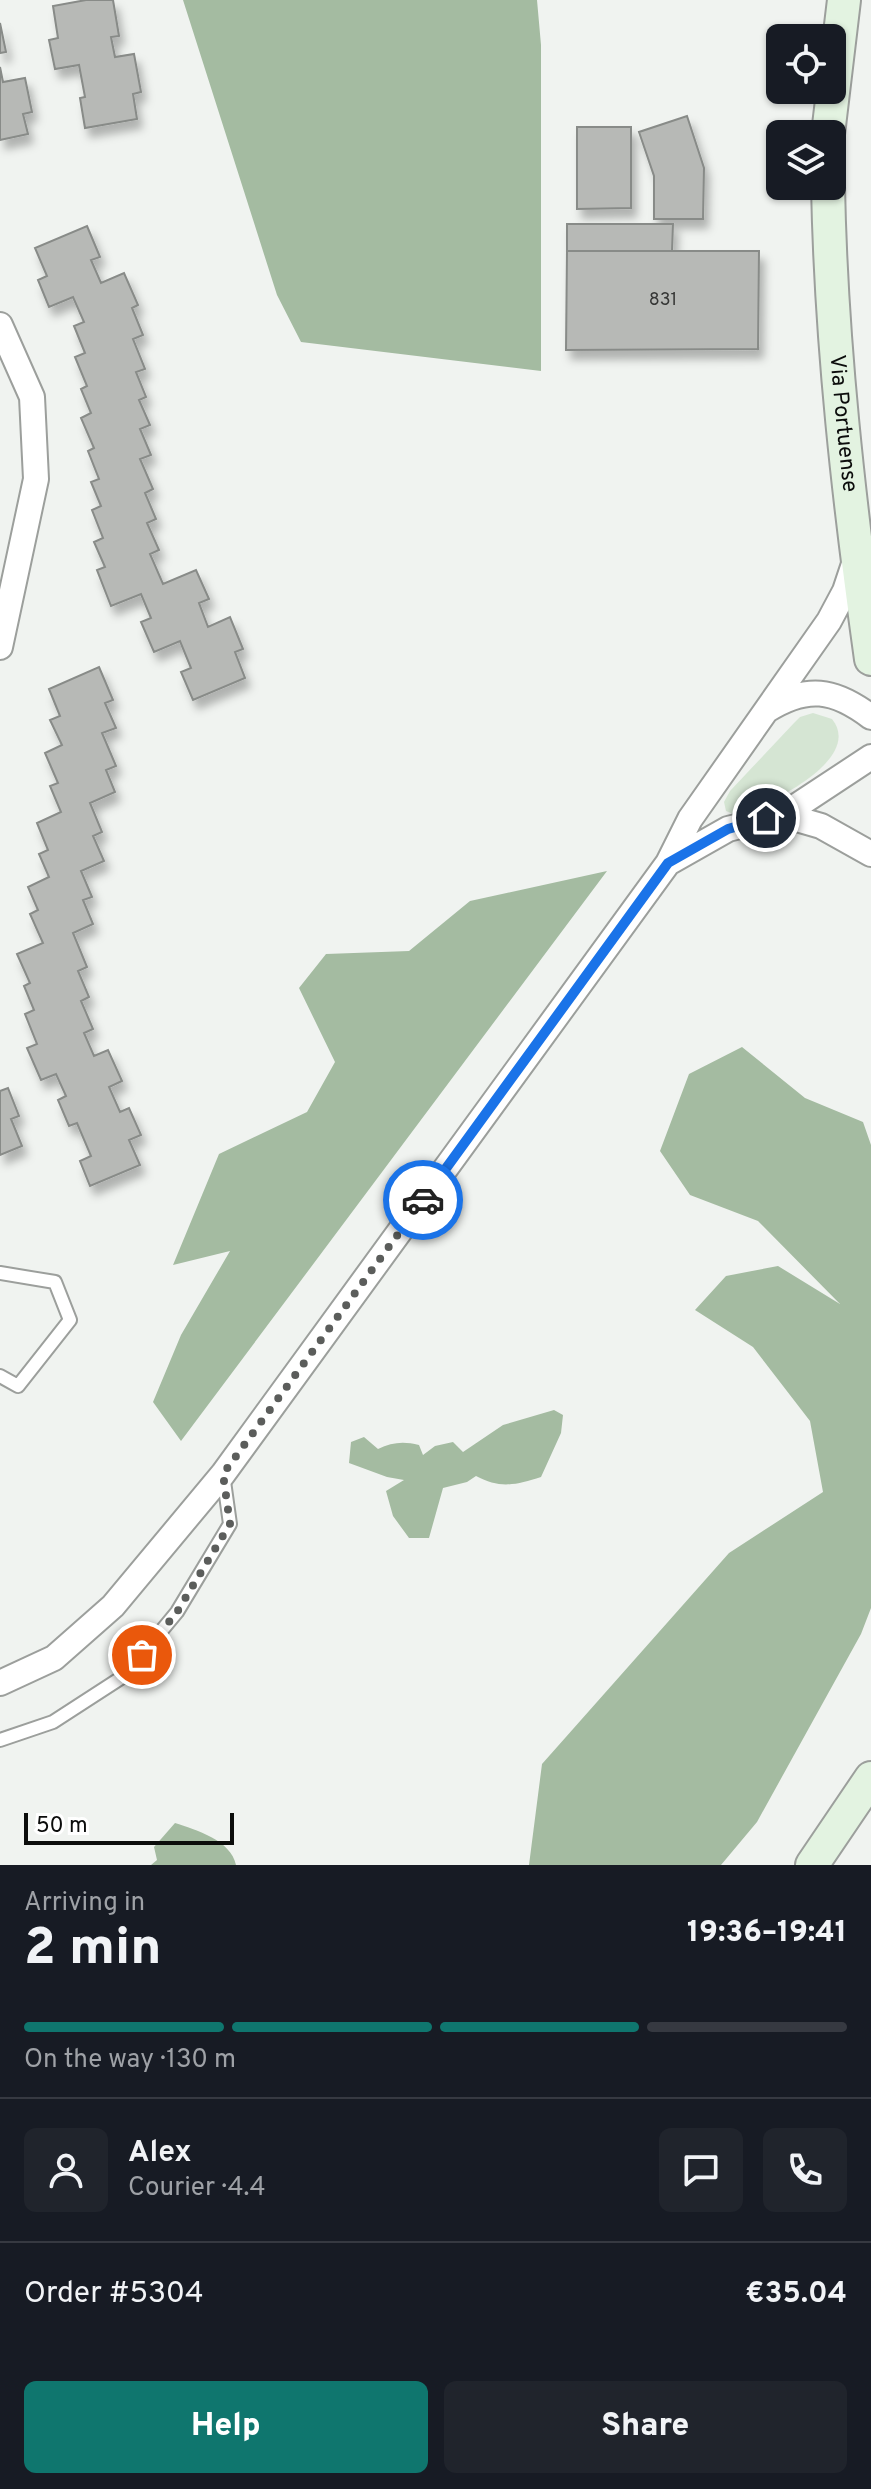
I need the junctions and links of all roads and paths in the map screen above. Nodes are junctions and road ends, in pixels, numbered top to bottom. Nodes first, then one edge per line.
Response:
1 (844, 0) edge
2 (830, 120) edge
3 (828, 200) edge
4 (0, 325) edge
5 (857, 556) junction
6 (0, 647) edge
7 (871, 659) edge
8 (763, 713) junction
9 (871, 717) edge
10 (871, 757) edge
11 (783, 815) junction
12 (871, 854) edge
13 (668, 863) junction
14 (0, 1273) edge
15 (0, 1376) edge
16 (223, 1474) junction
17 (0, 1683) edge
18 (0, 1740) edge
19 (871, 1778) edge
20 (812, 1865) edge

1 - 2 main road
3 - 5 main road, Via Portuense
4 - 6 street
5 - 7 main road, Via Portuense
5 - 8 street
8 - 9 street
8 - 13 street
10 - 11 street
11 - 12 street
11 - 13 street
13 - 16 street
14 - 15 lane
16 - 17 street
16 - 18 lane
19 - 20 main road

